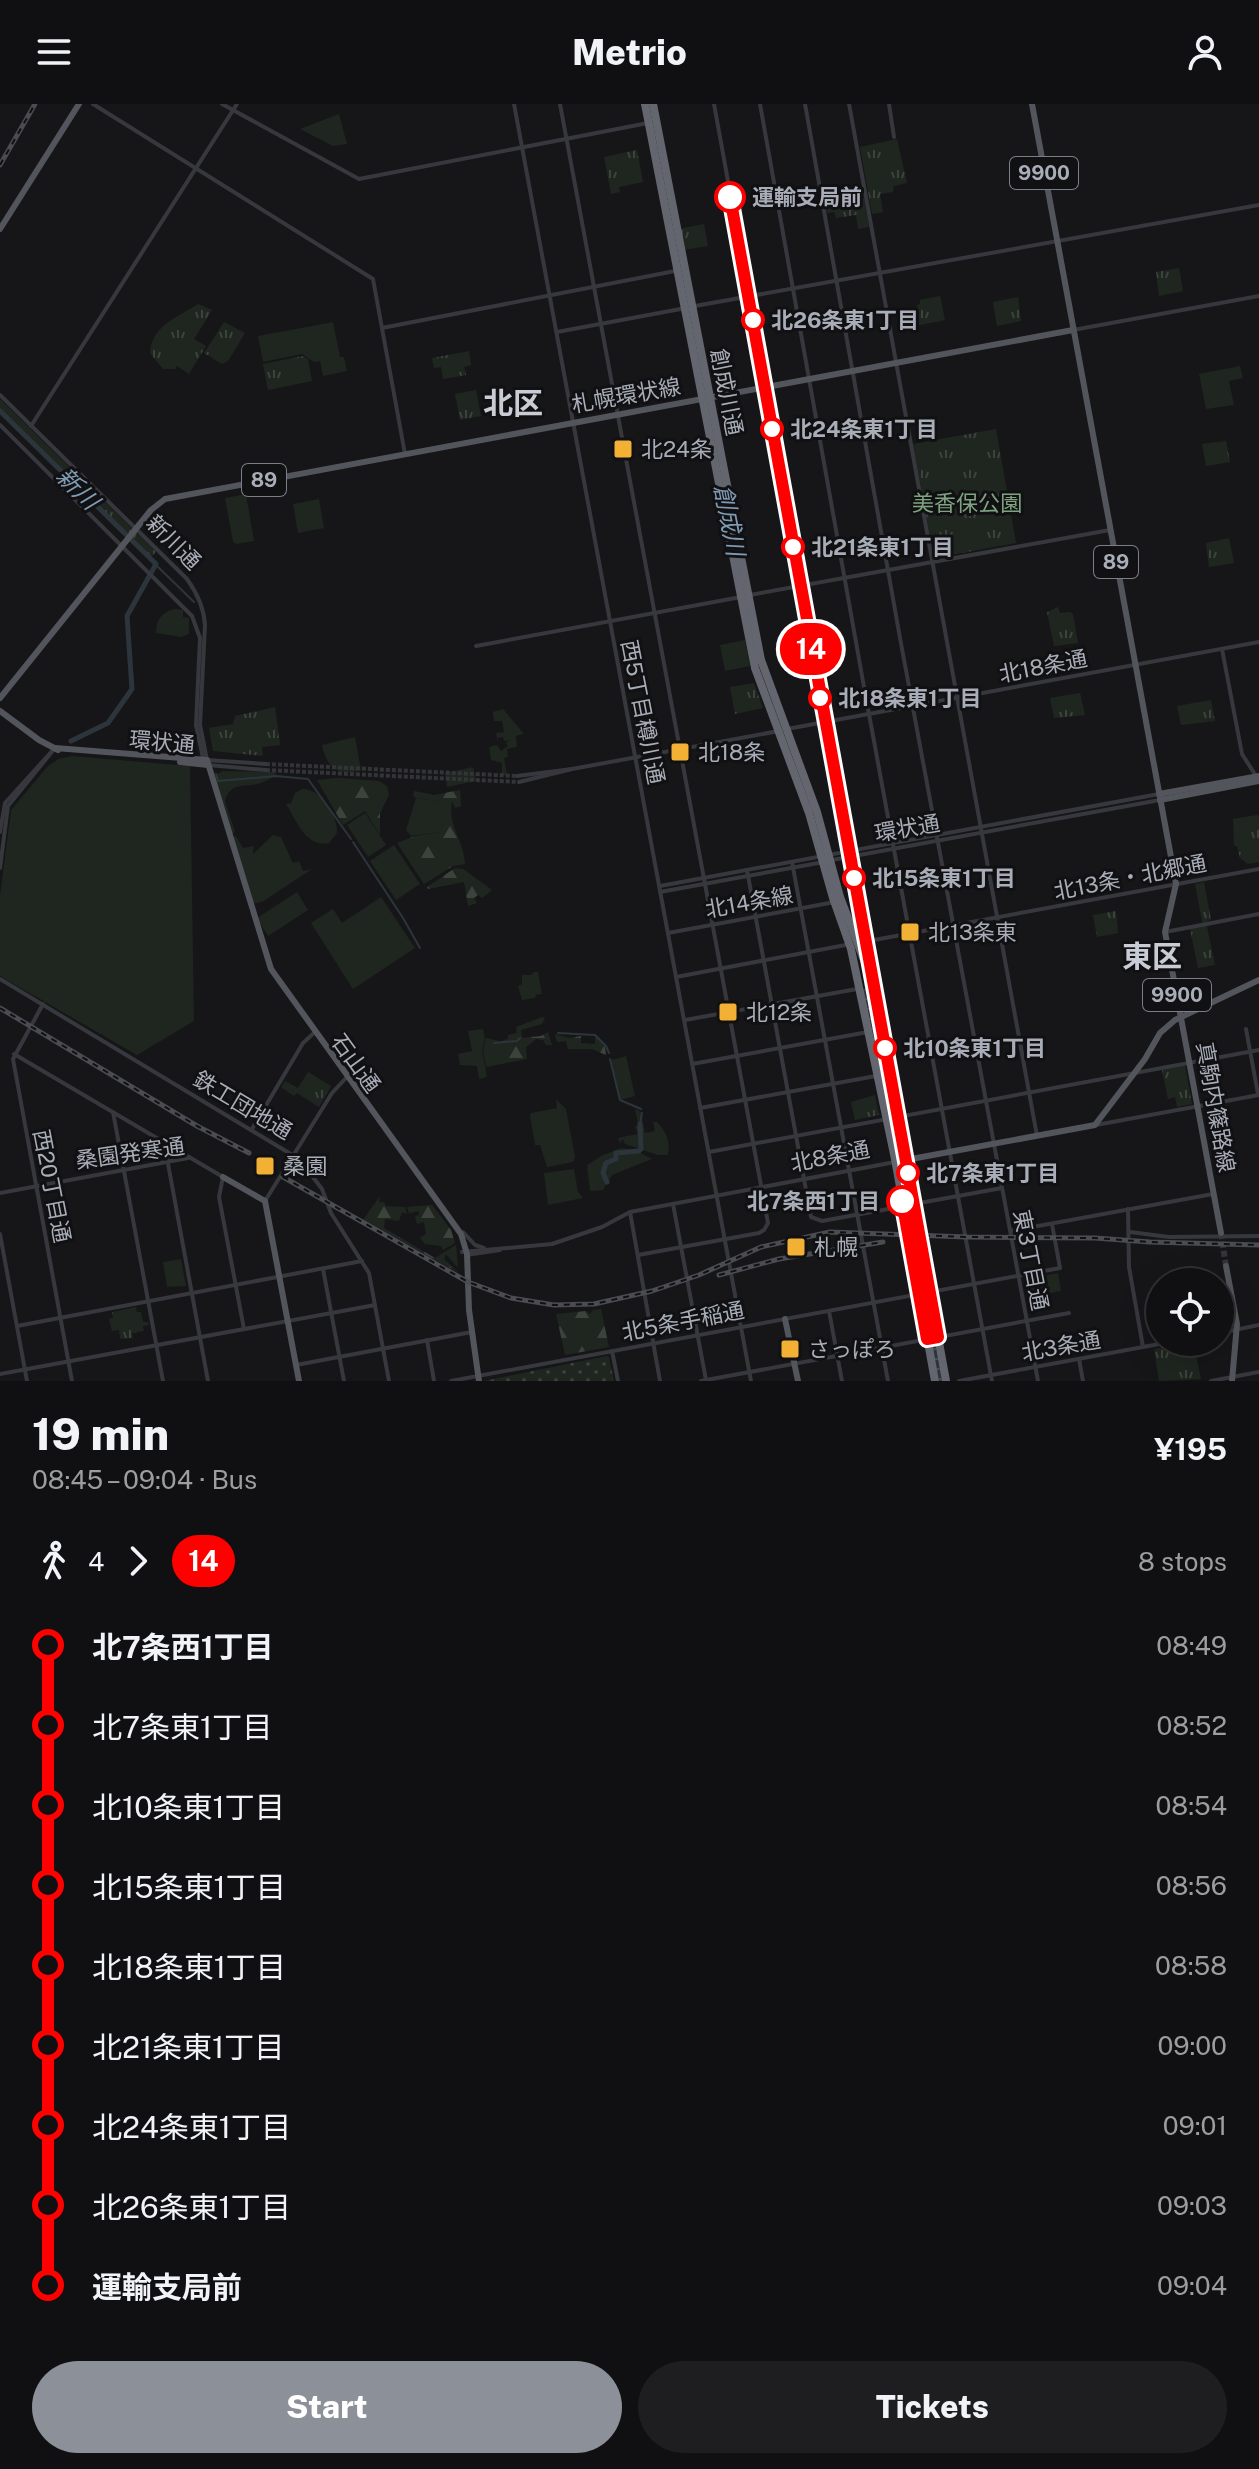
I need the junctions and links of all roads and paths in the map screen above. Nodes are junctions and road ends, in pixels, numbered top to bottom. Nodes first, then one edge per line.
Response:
1 (79, 104) edge
2 (93, 104) edge
3 (222, 104) edge
4 (237, 104) edge
5 (514, 104) edge
6 (560, 104) edge
7 (645, 104) edge
8 (653, 104) edge
9 (714, 104) edge
10 (760, 104) edge
11 (805, 104) edge
12 (849, 104) edge
13 (889, 104) edge
14 (1032, 104) edge
15 (233, 110) junction
16 (653, 122) junction
17 (894, 137) dead end
18 (566, 140) junction
19 (522, 148) junction
20 (195, 168) junction
21 (1259, 205) edge
22 (0, 229) edge
23 (1057, 241) junction
24 (678, 271) junction
25 (880, 273) junction
26 (836, 281) junction
27 (594, 288) junction
28 (793, 289) junction
29 (1259, 296) edge
30 (550, 297) junction
31 (748, 297) junction
32 (689, 308) junction
33 (600, 324) junction
34 (382, 328) junction
35 (1073, 330) junction
36 (557, 332) junction
37 (896, 363) junction
38 (853, 371) junction
39 (809, 379) junction
40 (764, 388) junction
41 (0, 395) edge
42 (706, 398) junction
43 (617, 415) junction
44 (573, 423) junction
45 (0, 425) edge
46 (31, 426) junction
47 (405, 454) junction
48 (135, 529) junction
49 (1110, 530) junction
50 (122, 546) junction
51 (932, 562) junction
52 (888, 571) junction
53 (845, 579) junction
54 (800, 586) junction
55 (745, 596) junction
56 (654, 613) junction
57 (204, 614) junction
58 (193, 618) junction
59 (610, 621) junction
60 (1259, 642) edge
61 (476, 646) dead end
62 (1222, 649) junction
63 (1135, 665) junction
64 (0, 698) edge
65 (957, 698) junction
66 (913, 706) junction
67 (0, 711) edge
68 (869, 714) junction
69 (825, 723) junction
70 (782, 730) junction
71 (57, 750) junction
72 (679, 750) junction
73 (636, 758) junction
74 (206, 762) junction
75 (266, 767) tunnel mouth
76 (518, 779) tunnel mouth
77 (1258, 779) edge
78 (1160, 797) junction
79 (981, 830) junction
80 (0, 832) edge
81 (937, 838) junction
82 (893, 846) junction
83 (849, 854) junction
84 (826, 858) junction
85 (792, 865) junction
86 (0, 868) edge
87 (1259, 869) edge
88 (748, 873) junction
89 (704, 881) junction
90 (1176, 884) junction
91 (660, 889) junction
92 (838, 902) junction
93 (800, 909) junction
94 (1259, 914) edge
95 (756, 917) junction
96 (997, 917) junction
97 (712, 925) junction
98 (953, 926) junction
99 (1165, 932) junction
100 (668, 933) junction
101 (909, 934) junction
102 (856, 944) junction
103 (808, 952) junction
104 (764, 961) junction
105 (720, 969) junction
106 (676, 977) junction
107 (0, 979) edge
108 (1259, 980) edge
109 (860, 988) junction
110 (816, 996) junction
111 (43, 1004) junction
112 (772, 1004) junction
113 (728, 1012) junction
114 (1178, 1019) junction
115 (684, 1021) junction
116 (1246, 1029) dead end
117 (868, 1032) junction
118 (314, 1033) junction
119 (824, 1040) junction
120 (780, 1048) junction
121 (1259, 1050) edge
122 (1250, 1051) junction
123 (14, 1054) junction
124 (736, 1056) junction
125 (1189, 1063) junction
126 (692, 1064) junction
127 (1138, 1071) junction
128 (876, 1076) junction
129 (346, 1077) junction
130 (832, 1084) junction
131 (788, 1092) junction
132 (1029, 1092) junction
133 (1259, 1095) edge
134 (744, 1100) junction
135 (986, 1101) junction
136 (1197, 1106) junction
137 (700, 1108) junction
138 (942, 1109) junction
139 (113, 1112) junction
140 (891, 1118) junction
141 (1095, 1125) junction
142 (840, 1127) junction
143 (252, 1129) junction
144 (796, 1136) junction
145 (1037, 1136) junction
146 (164, 1142) junction
147 (752, 1144) junction
148 (994, 1144) junction
149 (709, 1152) junction
150 (950, 1152) junction
151 (295, 1156) junction
152 (191, 1158) junction
153 (900, 1161) junction
154 (168, 1162) junction
155 (124, 1170) junction
156 (848, 1171) junction
157 (223, 1177) junction
158 (804, 1179) junction
159 (36, 1186) junction
160 (761, 1187) junction
161 (1002, 1188) junction
162 (0, 1193) edge
163 (1213, 1194) junction
164 (717, 1196) junction
165 (958, 1196) junction
166 (265, 1201) junction
167 (673, 1204) junction
168 (908, 1205) junction
169 (1128, 1209) junction
170 (630, 1212) junction
171 (857, 1215) junction
172 (453, 1221) junction
173 (1052, 1224) junction
174 (1010, 1231) junction
175 (1129, 1232) junction
176 (0, 1234) edge
177 (1221, 1235) junction
178 (1259, 1236) edge
179 (725, 1239) junction
180 (681, 1247) junction
181 (495, 1248) junction
182 (507, 1249) junction
183 (465, 1253) junction
184 (638, 1255) junction
185 (362, 1261) junction
186 (1226, 1266) tunnel mouth
187 (323, 1269) junction
188 (1018, 1276) junction
189 (279, 1277) junction
190 (974, 1284) junction
191 (236, 1285) junction
192 (192, 1293) junction
193 (924, 1293) junction
194 (148, 1301) junction
195 (874, 1303) junction
196 (375, 1305) junction
197 (829, 1311) junction
198 (331, 1313) junction
199 (1069, 1313) dead end
200 (61, 1318) junction
201 (785, 1319) junction
202 (287, 1321) junction
203 (1026, 1321) junction
204 (1259, 1325) edge
205 (17, 1326) junction
206 (741, 1327) junction
207 (244, 1329) junction
208 (983, 1329) junction
209 (1238, 1329) junction
210 (1234, 1330) edge
211 (470, 1332) junction
212 (697, 1335) junction
213 (200, 1337) junction
214 (933, 1338) junction
215 (427, 1340) junction
216 (653, 1343) junction
217 (156, 1345) junction
218 (1146, 1346) edge
219 (1143, 1347) junction
220 (383, 1348) junction
221 (882, 1348) junction
222 (612, 1351) junction
223 (339, 1356) junction
224 (837, 1356) junction
225 (1079, 1359) junction
226 (69, 1361) junction
227 (793, 1364) junction
228 (296, 1365) junction
229 (1035, 1367) junction
230 (25, 1369) junction
231 (749, 1372) junction
232 (1259, 1372) edge
233 (0, 1374) edge
234 (479, 1378) edge
235 (992, 1378) edge
236 (1233, 1379) edge
237 (703, 1380) edge
238 (27, 1381) edge
239 (72, 1381) edge
240 (163, 1381) edge
241 (208, 1381) edge
242 (299, 1381) edge
243 (344, 1381) edge
244 (389, 1381) edge
245 (434, 1381) edge
246 (451, 1381) edge
247 (618, 1381) edge
248 (660, 1381) edge
249 (751, 1381) edge
250 (796, 1381) edge
251 (842, 1381) edge
252 (888, 1381) edge
253 (935, 1381) edge
254 (946, 1381) edge
255 (959, 1381) edge
256 (1038, 1381) edge
257 (1083, 1381) edge
258 (1211, 1381) edge

1 - 22 main road
2 - 20 street
3 - 15 street
4 - 15 street
5 - 19 street, 西5丁目樽川通
6 - 18 street
7 - 16 highway, 創成川通
8 - 16 highway, 創成川通
9 - 31 street
10 - 28 street
11 - 26 street, 東3丁目通
12 - 25 street
13 - 17 street
14 - 23 main road, 9900
15 - 19 street
15 - 20 street
16 - 18 street
16 - 24 highway, 創成川通
16 - 32 highway, 創成川通
18 - 19 street
18 - 27 street
19 - 30 street, 西5丁目樽川通
20 - 34 street
20 - 46 street
21 - 23 street
23 - 25 street
23 - 35 main road, 9900
24 - 27 street
24 - 32 highway, 創成川通
25 - 26 street
25 - 37 street
26 - 28 street
26 - 38 street, 東3丁目通
27 - 30 street
27 - 33 street
28 - 31 street
28 - 39 street
29 - 35 street
30 - 34 street
30 - 36 street, 西5丁目樽川通
31 - 32 street
31 - 40 street
32 - 33 street
32 - 42 highway, 創成川通
33 - 36 street
33 - 43 street
34 - 47 street
35 - 37 main road, 札幌環状線 / 89
35 - 49 main road, 89
36 - 44 street, 西5丁目樽川通
37 - 38 main road, 札幌環状線 / 89
37 - 51 street
38 - 39 main road, 札幌環状線 / 89
38 - 52 street, 東3丁目通
39 - 40 main road, 札幌環状線 / 89
39 - 53 street
40 - 42 main road, 札幌環状線 / 89
40 - 54 street
41 - 46 street, 新川通
42 - 43 main road, 札幌環状線 / 89
42 - 55 highway, 創成川通
43 - 44 main road, 札幌環状線 / 89
43 - 56 street
44 - 47 main road, 札幌環状線 / 89
44 - 59 street, 西5丁目樽川通
45 - 50 street, 新川通
46 - 48 street, 新川通
47 - 48 main road, 札幌環状線 / 89
48 - 50 main road, 札幌環状線 / 89
48 - 57 street, 新川通
49 - 51 street
49 - 63 main road, 89
50 - 58 street, 新川通
50 - 64 main road, 札幌環状線 / 89
51 - 52 street
51 - 65 street
52 - 53 street
52 - 66 street, 東3丁目通
53 - 54 street
53 - 68 street
54 - 55 street
54 - 69 street
55 - 56 street
55 - 70 highway, 創成川通
56 - 59 street
56 - 72 street
57 - 58 street
57 - 74 street, 新川通
58 - 74 street
59 - 61 street
59 - 73 street, 西5丁目樽川通
60 - 62 street, 北18条通
62 - 63 street, 北18条通
62 - 77 street
63 - 65 street, 北18条通
63 - 78 main road, 89
65 - 66 street, 北18条通
65 - 79 street
66 - 68 street, 北18条通
66 - 81 street, 東3丁目通
67 - 71 main road
68 - 69 street, 北18条通
68 - 82 street
69 - 70 street, 北18条通
69 - 83 street
70 - 72 street
70 - 84 highway, 創成川通
71 - 74 main road, 環状通
71 - 80 street
71 - 86 street
72 - 73 street
72 - 89 street
73 - 76 street
73 - 91 street, 西5丁目樽川通
74 - 75 street, 環状通
74 - 118 main road, 石山通
77 - 78 main road
78 - 79 street, 環状通
78 - 90 main road, 真駒内篠路線 / 9900
79 - 81 street, 環状通
79 - 96 street
81 - 82 street, 環状通
81 - 98 street, 東3丁目通
82 - 83 street, 環状通
82 - 101 street
83 - 84 street, 環状通
83 - 102 street
84 - 85 street, 環状通
84 - 92 highway, 創成川通
85 - 88 street, 環状通
85 - 93 street
87 - 90 street, 北13条・北郷通
88 - 89 street, 環状通
88 - 95 street
89 - 91 street, 環状通
89 - 97 street
90 - 96 street, 北13条・北郷通
90 - 99 main road, 真駒内篠路線 / 9900
91 - 100 street, 西5丁目樽川通
92 - 93 street, 北14条線
92 - 102 highway, 創成川通
93 - 95 street, 北14条線
93 - 103 street
94 - 99 street
95 - 97 street, 北14条線
95 - 104 street
96 - 98 street, 北13条・北郷通
96 - 132 street
97 - 100 street, 北14条線
97 - 105 street
98 - 101 street, 北13条・北郷通
98 - 135 street, 東3丁目通
99 - 114 main road, 真駒内篠路線 / 9900
100 - 106 street, 西5丁目樽川通
101 - 102 street, 北13条・北郷通
101 - 138 street
102 - 103 street, 北13条・北郷通
102 - 109 highway, 創成川通
102 - 140 highway, 創成川通
103 - 104 street, 北13条・北郷通
103 - 110 street
104 - 105 street, 北13条・北郷通
104 - 112 street
105 - 106 street, 北13条・北郷通
105 - 113 street
106 - 115 street, 西5丁目樽川通
107 - 111 street, 鉄工団地通
108 - 114 main road
109 - 110 street
109 - 117 highway, 創成川通
110 - 112 street
110 - 119 street
111 - 123 street
111 - 143 street, 鉄工団地通
112 - 113 street
112 - 120 street
113 - 115 street
113 - 124 street
114 - 125 main road, 真駒内篠路線 / 9900
114 - 127 main road
115 - 126 street, 西5丁目樽川通
116 - 122 street
117 - 119 street
117 - 128 highway, 創成川通
118 - 129 main road, 石山通
118 - 143 street
119 - 120 street
119 - 130 street
120 - 124 street
120 - 131 street
121 - 122 street
122 - 125 street
122 - 133 street
123 - 139 street
123 - 159 street, 西20丁目通
124 - 126 street
124 - 134 street
125 - 127 street
125 - 136 main road, 真駒内篠路線 / 9900
126 - 137 street, 西5丁目樽川通
127 - 132 street
127 - 141 main road
128 - 130 street
128 - 140 highway, 創成川通
129 - 151 street
129 - 172 main road, 石山通
129 - 183 main road, 石山通
130 - 131 street
130 - 142 street
131 - 134 street
131 - 144 street
132 - 135 street
132 - 145 street
133 - 136 street, 北8条通
134 - 137 street
134 - 147 street
135 - 138 street
135 - 148 street, 東3丁目通
136 - 141 street, 北8条通
136 - 163 main road, 真駒内篠路線 / 9900
137 - 149 street, 西5丁目樽川通
138 - 140 street
138 - 150 street
139 - 146 street
139 - 155 street
140 - 142 street
140 - 153 highway, 創成川通
141 - 145 main road, 北8条通
142 - 144 street
142 - 156 street
143 - 151 street, 鉄工団地通
144 - 147 street
144 - 158 street
145 - 148 main road, 北8条通
146 - 152 street
146 - 154 street
147 - 149 street
147 - 160 street
148 - 150 main road, 北8条通
148 - 161 street, 東3丁目通
149 - 164 street, 西5丁目樽川通
150 - 153 main road, 北8条通
150 - 165 street
151 - 166 street
151 - 185 street, 鉄工団地通
152 - 154 street, 桑園発寒通
152 - 157 street, 桑園発寒通
153 - 156 street, 北8条通
153 - 168 highway, 創成川通
154 - 155 street, 桑園発寒通
154 - 192 street
155 - 159 street, 桑園発寒通
155 - 194 street
156 - 158 street, 北8条通
156 - 171 street
157 - 166 main road, 桑園発寒通
157 - 191 street
158 - 160 street, 北8条通
158 - 171 street
159 - 162 street, 桑園発寒通
159 - 200 street, 西20丁目通
160 - 164 street, 北8条通
160 - 179 street
161 - 165 street
161 - 174 street, 東3丁目通
163 - 169 street
163 - 177 main road, 真駒内篠路線 / 9900
164 - 167 street, 北8条通
164 - 179 street, 西5丁目樽川通
165 - 168 street
165 - 190 street
166 - 189 main road
167 - 170 street, 北8条通
167 - 180 street
168 - 171 street
168 - 193 highway, 創成川通
169 - 173 street
169 - 175 street
170 - 182 street, 北8条通
170 - 184 street
171 - 195 street
172 - 181 street
172 - 183 main road, 石山通
173 - 174 street
173 - 188 street, 北5条手稲通
174 - 188 street, 東3丁目通
175 - 177 street
175 - 219 street
176 - 205 street
177 - 178 street
179 - 180 street
179 - 206 street, 西5丁目樽川通
180 - 184 street
180 - 212 street
181 - 182 street, 北8条通
181 - 183 street, 北8条通
182 - 183 street, 北8条通
183 - 211 main road, 石山通
184 - 216 street
185 - 187 street
185 - 196 street, 鉄工団地通
186 - 209 main road
187 - 189 street
187 - 198 street
188 - 190 street, 北5条手稲通
188 - 203 street, 東3丁目通
189 - 191 street
189 - 202 main road
190 - 193 street, 北5条手稲通
190 - 208 street
191 - 192 street
191 - 207 street
192 - 194 street
192 - 213 street
193 - 195 street, 北5条手稲通
193 - 214 highway, 創成川通
194 - 200 street
194 - 217 street
195 - 197 street, 北5条手稲通
195 - 221 street
196 - 198 street
196 - 220 street, 鉄工団地通
197 - 201 street, 北5条手稲通
197 - 224 street
198 - 202 street
198 - 223 street
199 - 203 street
200 - 205 street
200 - 226 street, 西20丁目通
201 - 206 street, 北5条手稲通
201 - 227 main road
202 - 207 street
202 - 228 main road
203 - 208 street
203 - 229 street, 東3丁目通
204 - 209 street
205 - 230 street
206 - 212 street, 北5条手稲通
206 - 231 street, 西5丁目樽川通
207 - 213 street
208 - 214 street
208 - 235 street
209 - 210 street
209 - 236 main road
211 - 215 street
211 - 234 main road, 石山通
212 - 216 street, 北5条手稲通
212 - 237 street
213 - 217 street
213 - 241 street
214 - 221 street
214 - 253 highway, 創成川通
214 - 254 highway, 創成川通
215 - 220 street
215 - 245 street
216 - 222 street, 北5条手稲通
216 - 248 street
217 - 226 street
217 - 240 street
218 - 219 street, 北3条通
219 - 225 street, 北3条通
220 - 223 street
220 - 244 street, 鉄工団地通
221 - 224 street
221 - 252 street
222 - 234 street, 北5条手稲通
222 - 247 street
223 - 228 street
223 - 243 street
224 - 227 street
224 - 251 street
225 - 229 street, 北3条通
225 - 257 street
226 - 230 street
226 - 239 street, 西20丁目通
227 - 231 street
227 - 250 main road
228 - 242 main road
229 - 235 street, 北3条通
229 - 256 street, 東3丁目通
230 - 233 street
230 - 238 street
231 - 237 street
231 - 249 street, 西5丁目樽川通
232 - 236 street
234 - 246 street, 北5条手稲通
235 - 255 street, 北3条通
236 - 258 street

